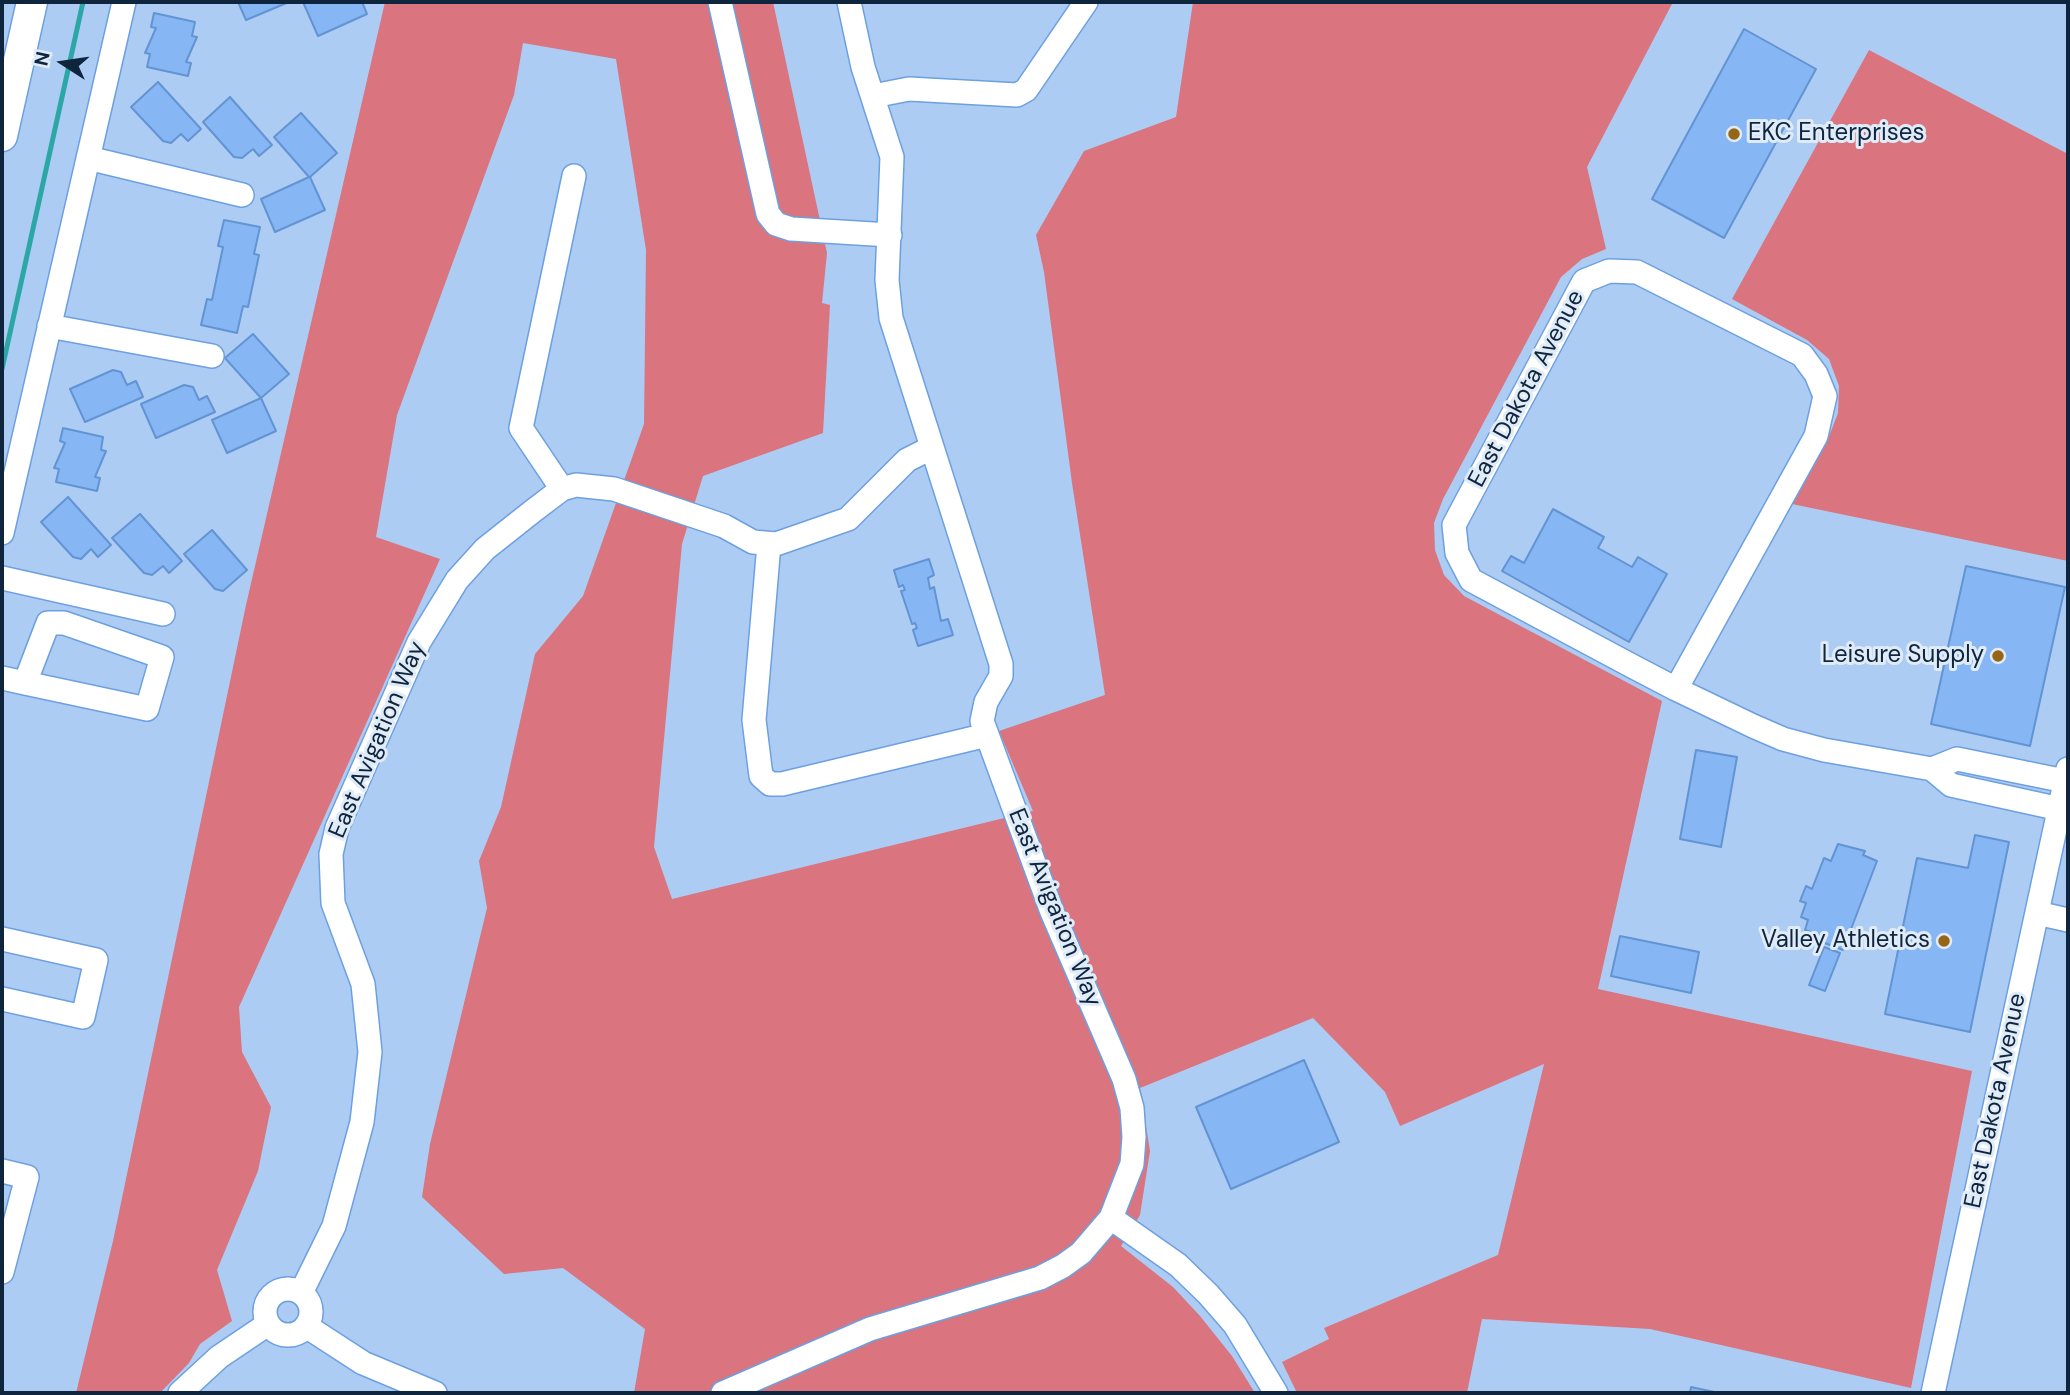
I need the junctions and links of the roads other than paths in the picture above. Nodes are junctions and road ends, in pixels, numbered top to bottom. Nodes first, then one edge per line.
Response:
1 (32, 2) edge
2 (124, 2) edge
3 (720, 2) edge
4 (849, 2) edge
5 (1086, 2) edge
6 (873, 96) junction
7 (2, 136) edge
8 (88, 158) junction
9 (574, 176) dead end
10 (243, 195) dead end
11 (890, 234) junction
12 (49, 326) junction
13 (212, 356) dead end
14 (12, 437) edge
15 (931, 448) junction
16 (562, 489) junction
17 (2, 533) edge
18 (769, 544) junction
19 (2, 578) edge
20 (163, 614) dead end
21 (2, 678) edge
22 (25, 683) junction
23 (1676, 689) junction
24 (987, 735) junction
25 (1932, 769) junction
26 (2067, 775) edge
27 (2060, 809) junction
28 (2037, 913) junction
29 (2068, 920) edge
30 (2, 939) edge
31 (2, 999) edge
32 (2, 1171) edge
33 (1111, 1217) junction
34 (2, 1272) edge
35 (301, 1293) junction
36 (268, 1324) junction
37 (306, 1326) junction
38 (180, 1393) edge
39 (435, 1393) edge
40 (723, 1393) edge
41 (1276, 1393) edge
42 (1933, 1393) edge

1 - 7 main road
2 - 8 street
3 - 11 street
4 - 6 street, East Avigation Way
5 - 6 street
6 - 11 street, East Avigation Way
8 - 10 street
8 - 12 street
9 - 16 street
11 - 15 street, East Avigation Way
12 - 13 street
12 - 14 street
14 - 17 street
15 - 18 street
15 - 24 street, East Avigation Way
16 - 18 street
16 - 35 street, East Avigation Way
18 - 24 street
19 - 20 street
21 - 22 street
22 - 22 street
23 - 23 street, East Dakota Avenue
23 - 25 street, East Dakota Avenue
24 - 33 street, East Avigation Way
25 - 26 street, East Dakota Avenue
25 - 27 street, East Dakota Avenue
26 - 27 street, East Dakota Avenue
27 - 28 street, East Dakota Avenue
28 - 29 street
28 - 42 street, East Dakota Avenue
30 - 31 street
32 - 34 street
33 - 40 street, East Avigation Way
33 - 41 street
35 - 36 street
35 - 37 street
36 - 37 street
36 - 38 street
37 - 39 street

